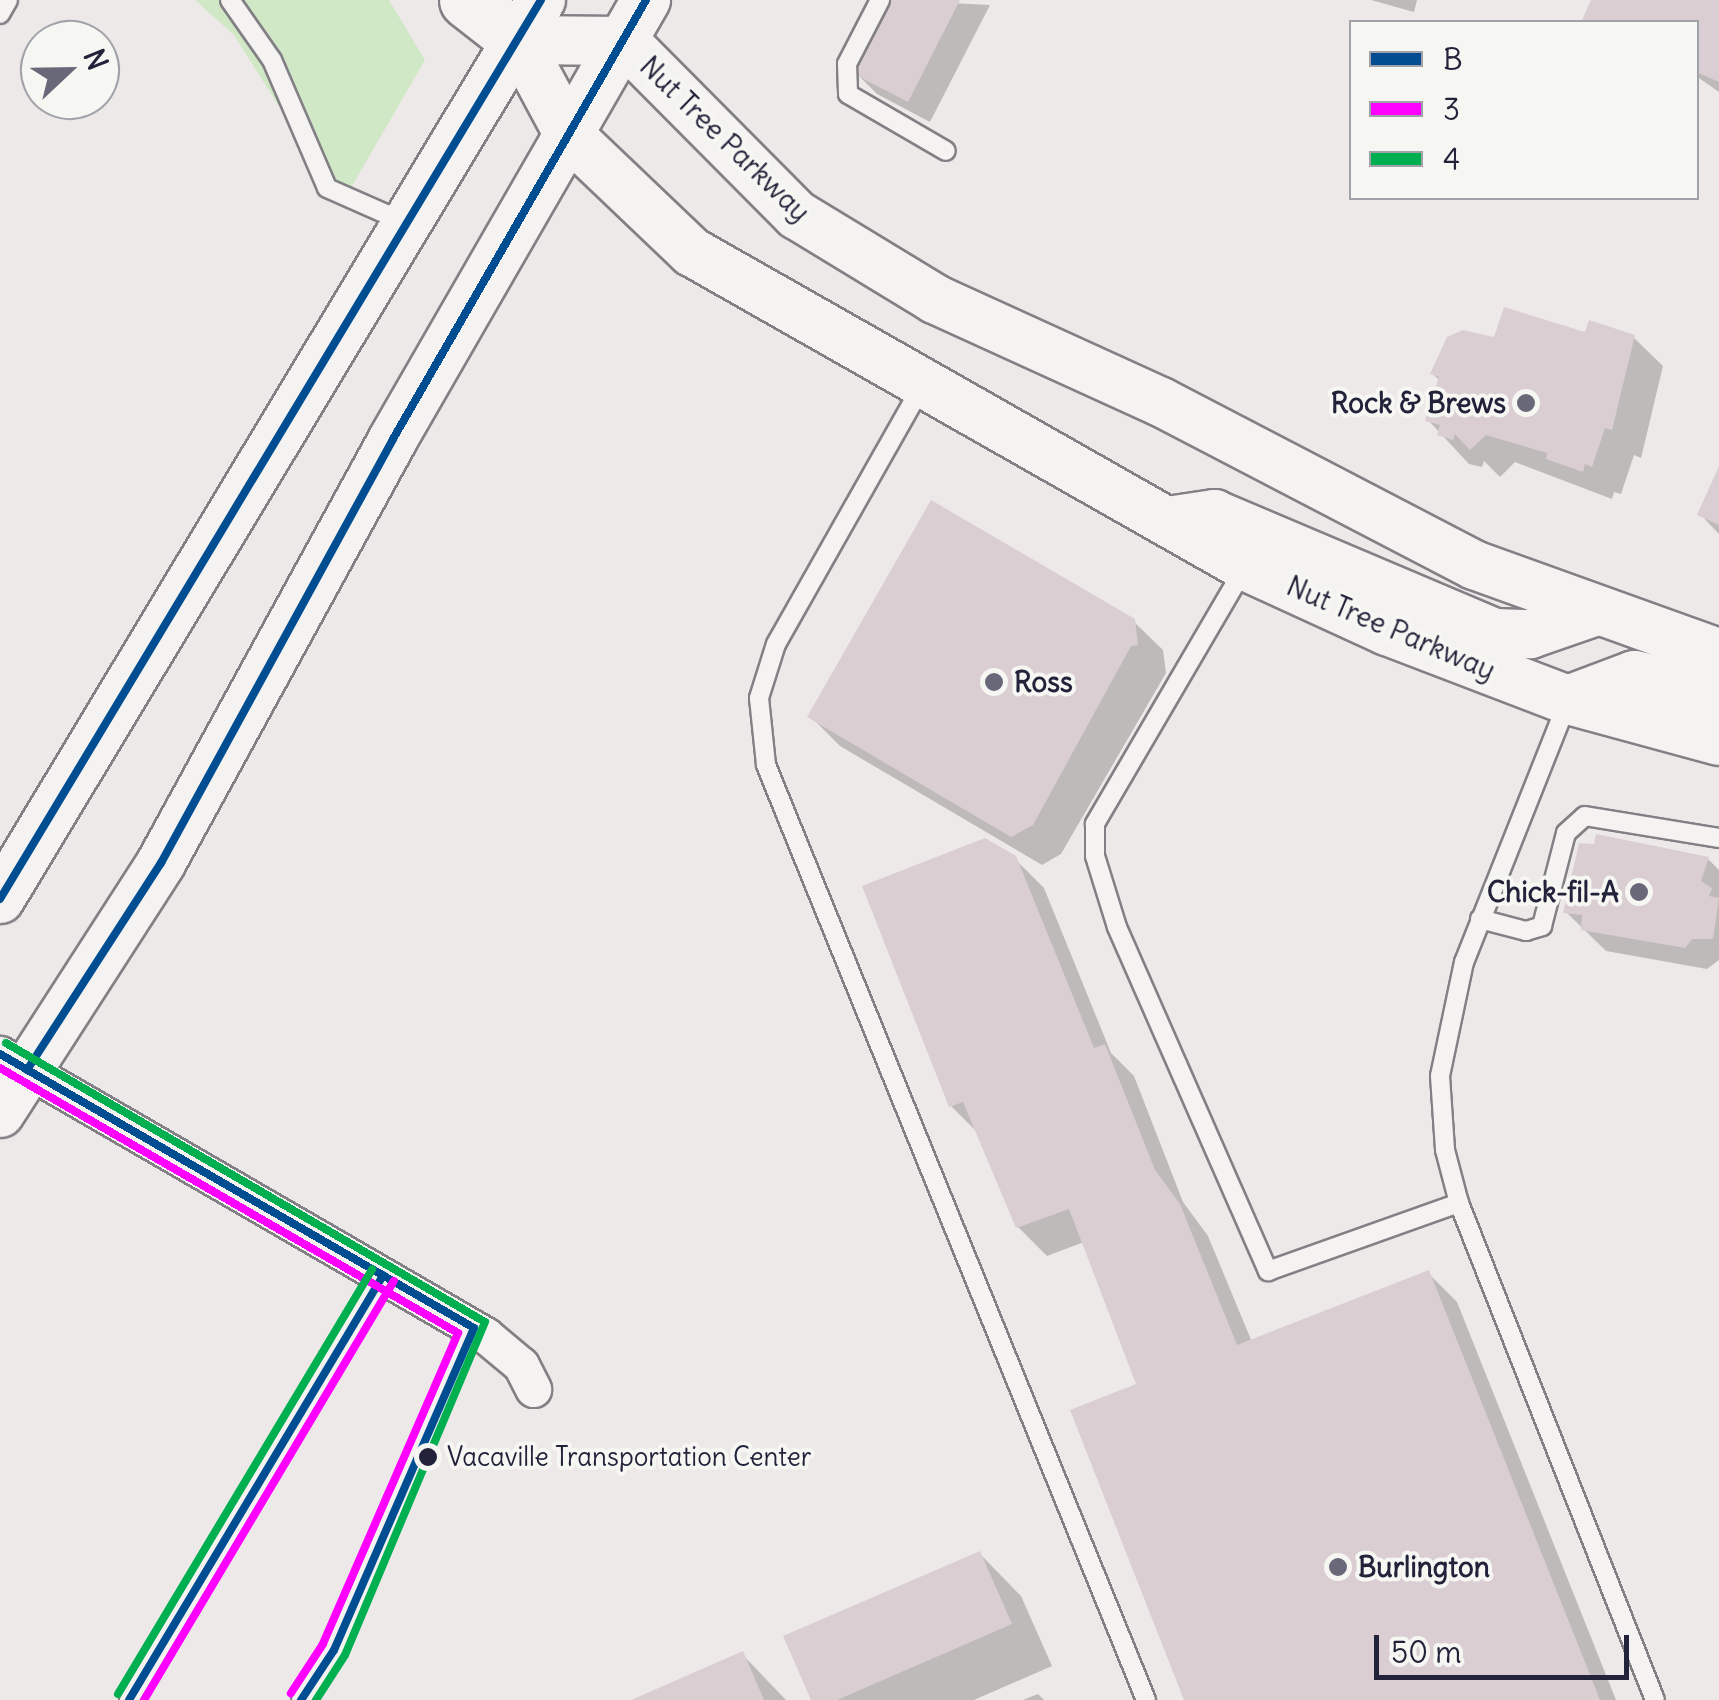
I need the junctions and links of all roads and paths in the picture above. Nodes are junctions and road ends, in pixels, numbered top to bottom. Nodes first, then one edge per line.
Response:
1 (8, 0) edge
2 (230, 0) edge
3 (467, 0) edge
4 (646, 0) edge
5 (880, 0) edge
6 (0, 14) edge
7 (530, 20) edge
8 (624, 41) junction
9 (569, 135) junction
10 (946, 151) dead end
11 (404, 222) junction
12 (923, 384) junction
13 (1164, 521) junction
14 (1245, 566) junction
15 (1594, 612) junction
16 (1719, 653) edge
17 (1719, 693) edge
18 (1568, 700) junction
19 (1719, 742) edge
20 (1719, 838) edge
21 (0, 899) edge
22 (1480, 920) junction
23 (13, 1062) edge
24 (0, 1114) edge
25 (1459, 1203) junction
26 (383, 1275) junction
27 (474, 1328) junction
28 (532, 1389) dead end
29 (129, 1700) edge
30 (301, 1700) edge
31 (1146, 1700) edge
32 (1655, 1700) edge

1 - 6 lane
2 - 11 lane
3 - 7 highway
4 - 8 main road
5 - 10 lane
7 - 8 main road, Nut Tree Parkway
7 - 9 main road, Nut Tree Parkway
7 - 11 main road
8 - 9 main road
8 - 15 main road, Nut Tree Parkway
9 - 12 main road, Nut Tree Parkway
9 - 23 main road
11 - 21 main road
12 - 13 main road, Nut Tree Parkway
12 - 31 lane
13 - 14 main road, Nut Tree Parkway
13 - 15 main road
14 - 18 main road, Nut Tree Parkway
14 - 25 lane
15 - 16 main road, Nut Tree Parkway
17 - 18 main road
18 - 19 main road, Nut Tree Parkway
18 - 22 lane
20 - 22 lane
22 - 25 lane
23 - 24 main road
23 - 26 street
25 - 32 lane
26 - 27 street
26 - 29 lane
27 - 28 street
27 - 30 lane

